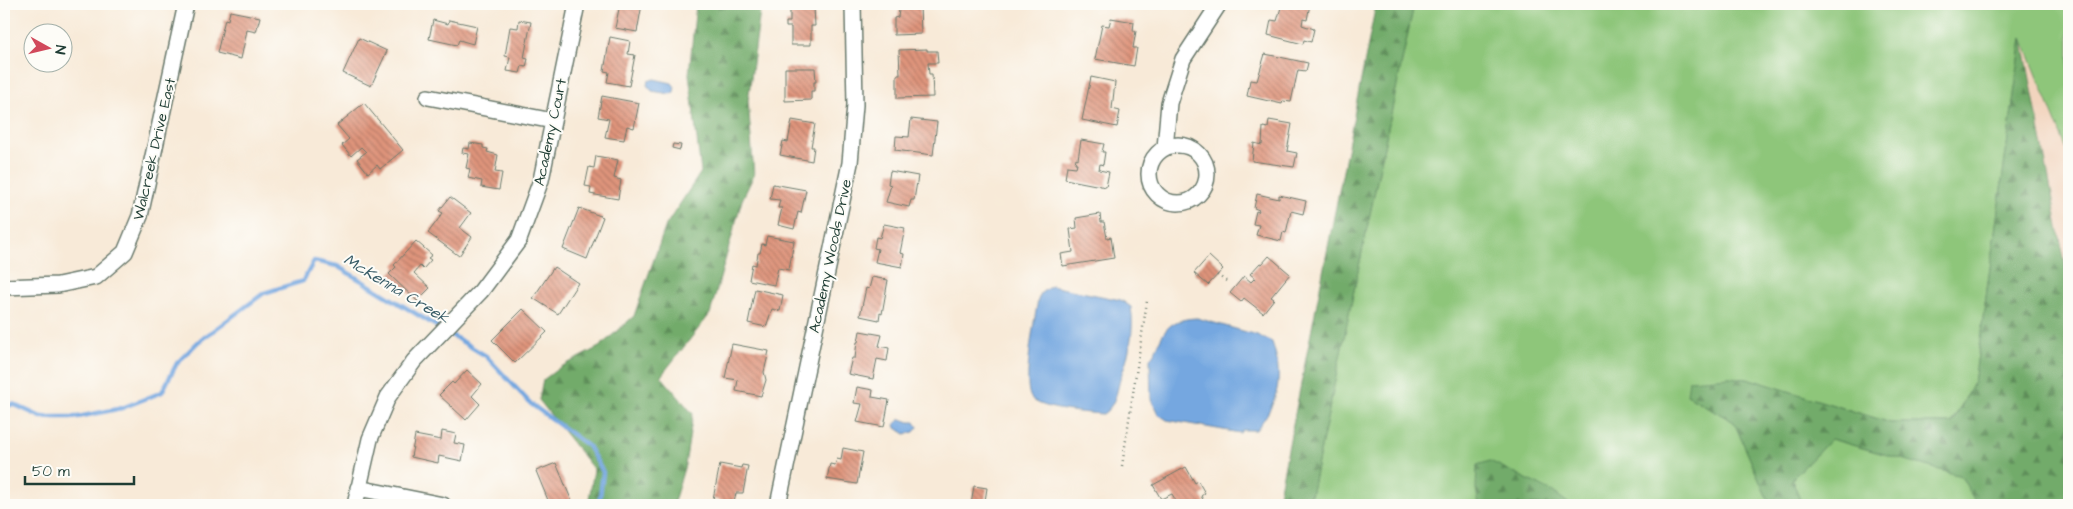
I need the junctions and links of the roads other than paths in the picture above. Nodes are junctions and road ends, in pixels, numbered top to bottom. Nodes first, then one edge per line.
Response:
1 (186, 4) edge
2 (577, 4) edge
3 (853, 4) edge
4 (1219, 4) edge
5 (428, 97) dead end
6 (553, 120) junction
7 (1165, 148) dead end
8 (4, 287) edge
9 (358, 488) junction
10 (355, 505) edge
11 (443, 505) edge
12 (778, 505) edge

1 - 8 street, Walcreek Drive East
2 - 6 street, Academy Court
3 - 12 street, Academy Woods Drive
4 - 7 street
5 - 6 street
6 - 9 street, Academy Court
9 - 10 street, Academy Court
9 - 11 street

